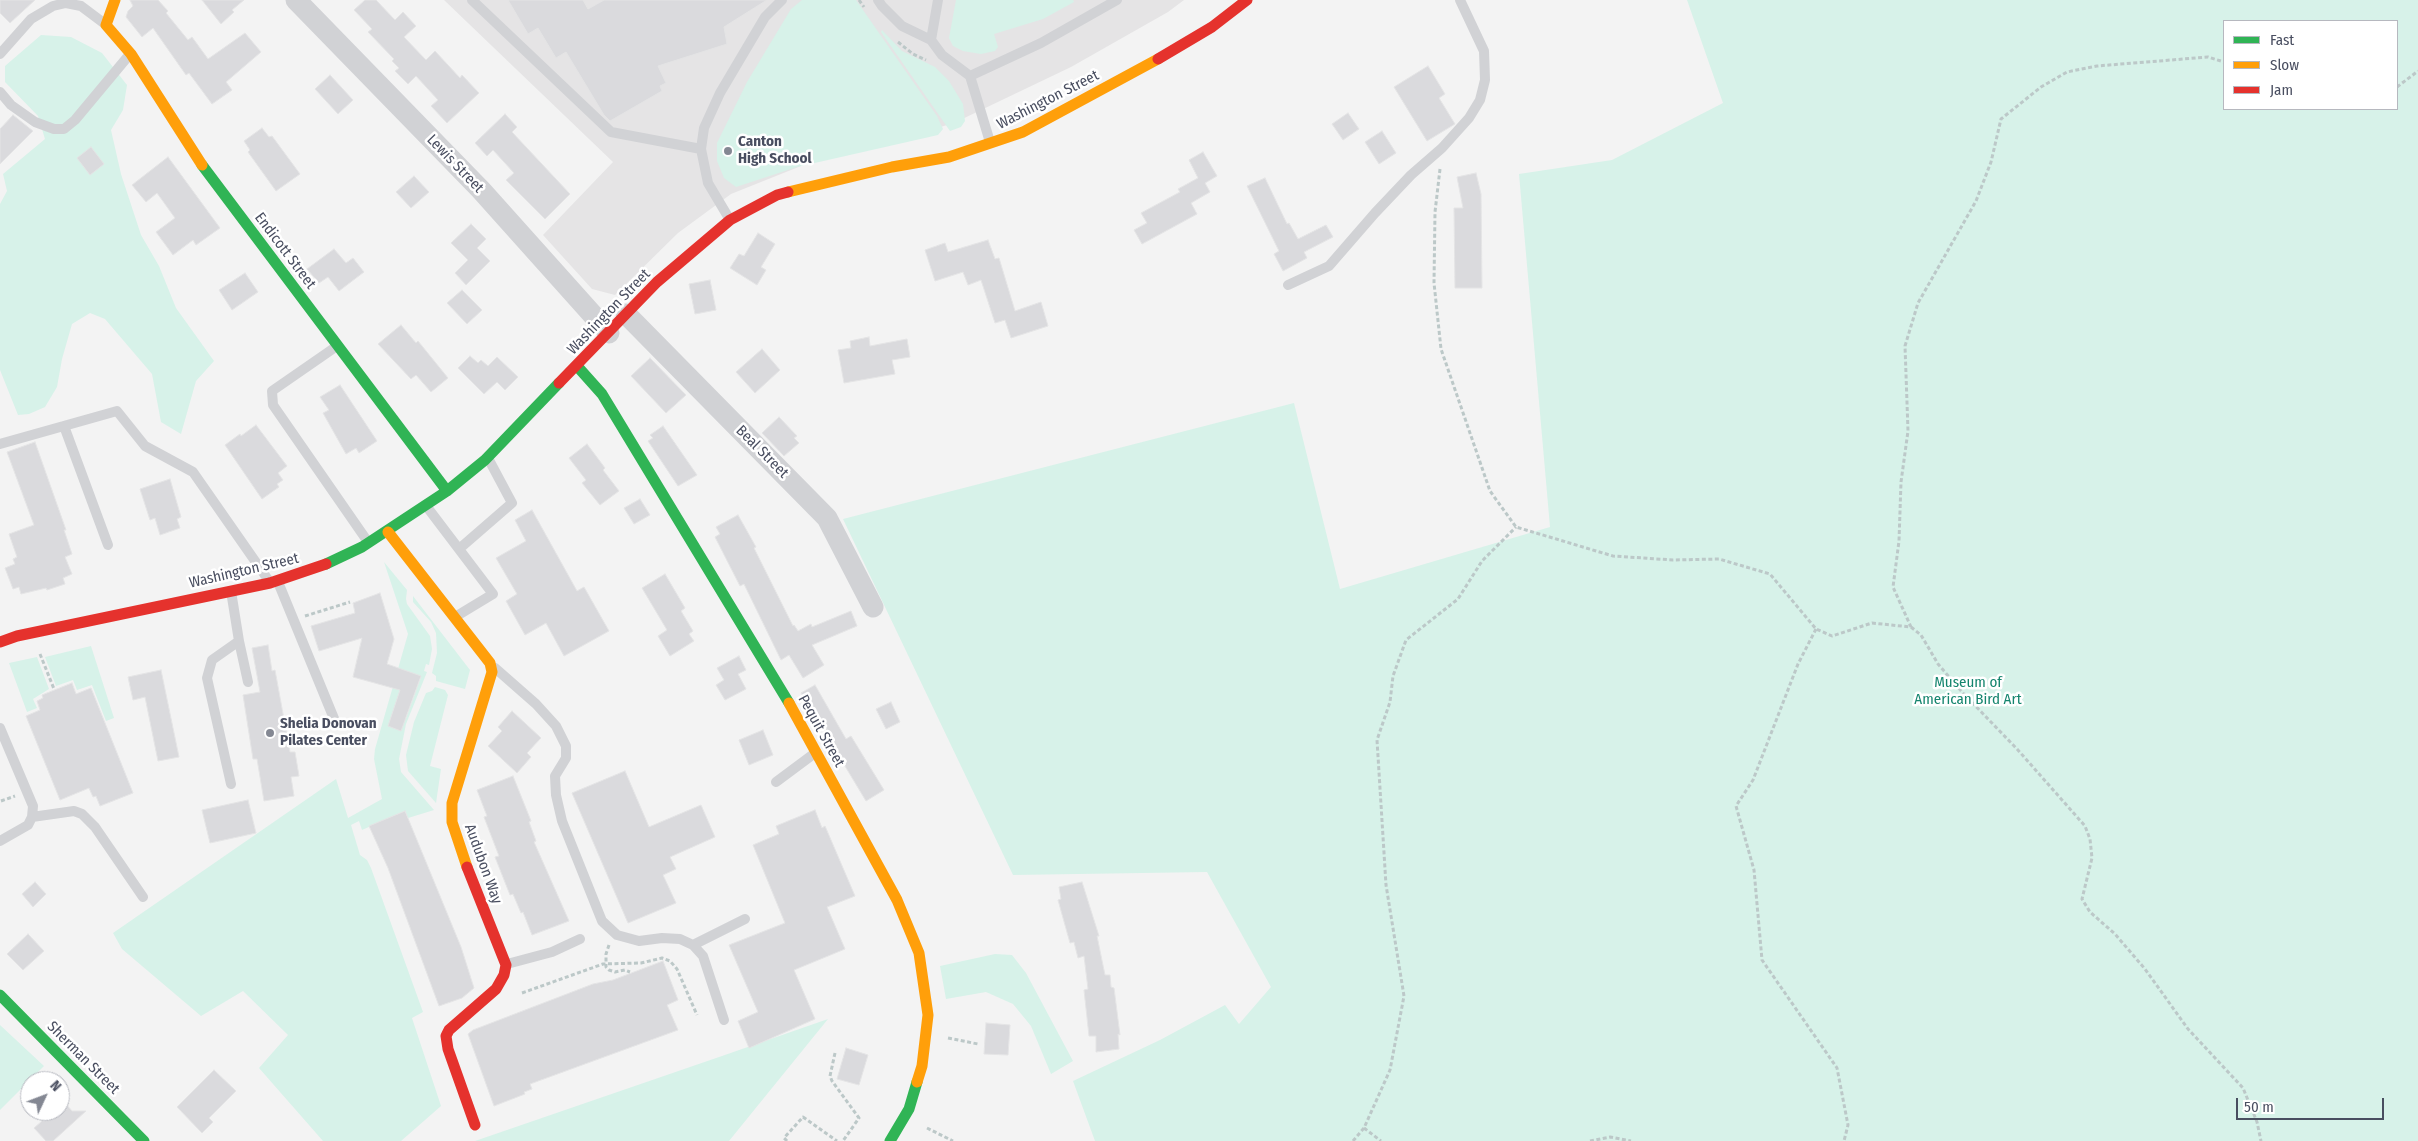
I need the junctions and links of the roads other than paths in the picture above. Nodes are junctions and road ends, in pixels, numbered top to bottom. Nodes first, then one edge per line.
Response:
1 (115, 0) edge
2 (296, 0) edge
3 (472, 0) edge
4 (782, 0) edge
5 (878, 0) edge
6 (938, 0) edge
7 (1117, 0) edge
8 (1247, 0) edge
9 (1460, 0) edge
10 (106, 25) junction
11 (931, 40) junction
12 (0, 54) edge
13 (131, 54) junction
14 (970, 76) junction
15 (0, 92) edge
16 (991, 144) junction
17 (701, 149) junction
18 (730, 220) junction
19 (1288, 286) dead end
20 (626, 314) junction
21 (609, 333) junction
22 (337, 346) junction
23 (577, 366) junction
24 (64, 426) junction
25 (0, 444) edge
26 (488, 457) junction
27 (447, 491) junction
28 (426, 506) junction
29 (388, 532) junction
30 (369, 543) junction
31 (108, 544) dead end
32 (459, 549) junction
33 (274, 582) junction
34 (231, 590) junction
35 (873, 608) dead end
36 (454, 618) junction
37 (239, 641) junction
38 (0, 642) edge
39 (490, 663) junction
40 (248, 682) dead end
41 (335, 721) dead end
42 (0, 728) edge
43 (816, 753) junction
44 (776, 782) dead end
45 (231, 784) dead end
46 (32, 817) junction
47 (0, 841) edge
48 (143, 897) dead end
49 (745, 920) dead end
50 (580, 939) dead end
51 (693, 945) junction
52 (506, 965) junction
53 (0, 995) edge
54 (724, 1020) dead end
55 (475, 1125) dead end
56 (144, 1141) edge
57 (890, 1141) edge

1 - 10 street
2 - 21 street, Lewis Street
3 - 17 lane
4 - 17 lane
5 - 11 lane
6 - 11 lane
7 - 14 lane
8 - 16 street, Washington Street
9 - 19 lane
10 - 12 lane
10 - 13 street, Endicott Street
11 - 14 lane
13 - 15 lane
13 - 22 street, Endicott Street
14 - 16 lane
16 - 18 street, Washington Street
17 - 18 lane
18 - 20 street, Washington Street
20 - 21 street, Washington Street
20 - 35 street, Beal Street
21 - 23 street, Washington Street
22 - 27 street, Endicott Street
22 - 30 lane
23 - 26 street, Washington Street
23 - 43 street, Pequit Street
24 - 25 lane
24 - 31 lane
24 - 33 lane
26 - 27 street, Washington Street
26 - 32 lane
27 - 28 street, Washington Street
28 - 29 street, Washington Street
28 - 32 lane
29 - 30 street, Washington Street
29 - 36 street
30 - 33 street, Washington Street
32 - 36 lane
33 - 34 street, Washington Street
33 - 41 lane
34 - 37 lane
34 - 38 street, Washington Street
36 - 39 street
37 - 40 lane
37 - 45 lane
39 - 51 lane
39 - 52 street, Audubon Way
42 - 46 lane
43 - 44 lane
43 - 57 street, Pequit Street
46 - 47 lane
46 - 48 lane
49 - 51 lane
50 - 52 lane
51 - 54 lane
52 - 55 street
53 - 56 street, Sherman Street

